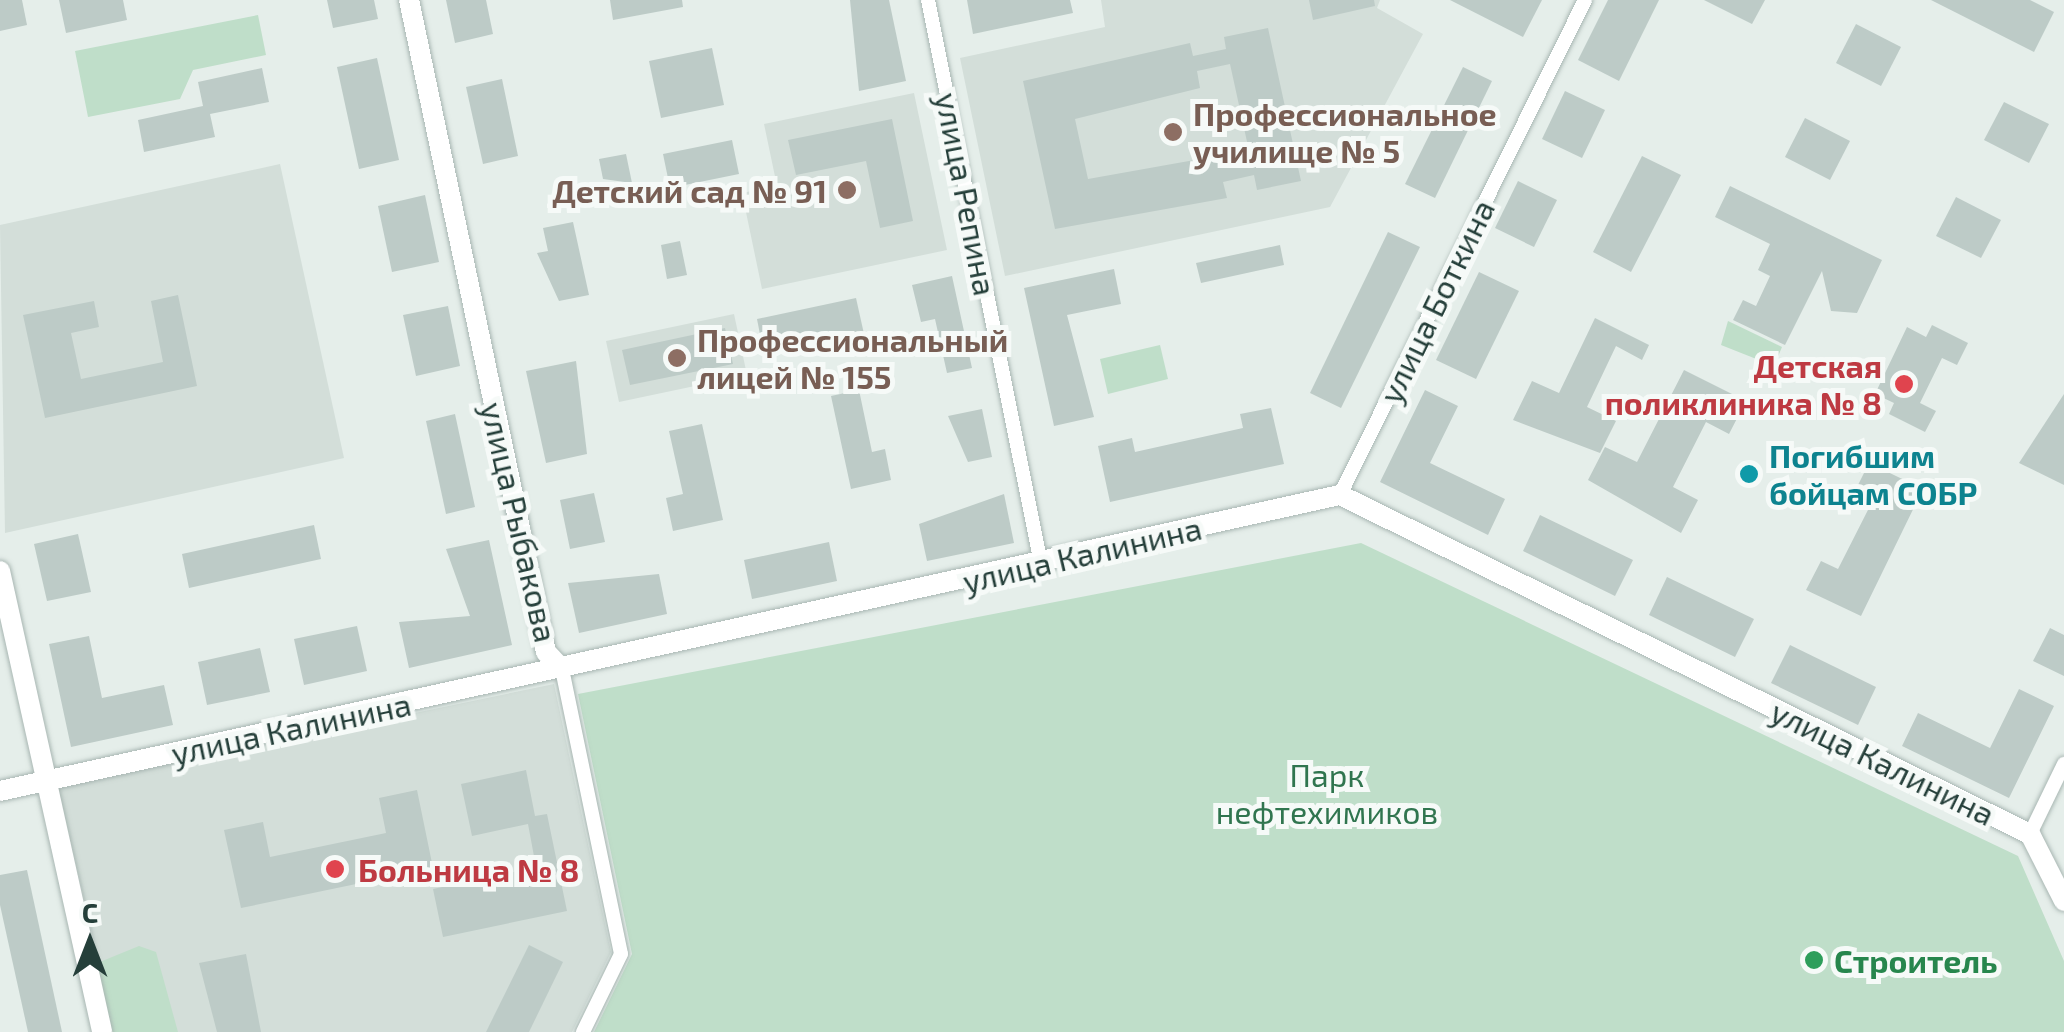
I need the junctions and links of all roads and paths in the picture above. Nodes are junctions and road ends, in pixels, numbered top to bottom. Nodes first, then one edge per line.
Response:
1 (409, 0) edge
2 (928, 0) edge
3 (1585, 0) edge
4 (1340, 495) junction
5 (1041, 564) junction
6 (0, 571) edge
7 (562, 669) junction
8 (2064, 764) edge
9 (44, 781) junction
10 (0, 791) edge
11 (2030, 834) junction
12 (2064, 901) edge
13 (102, 1032) edge
14 (583, 1032) edge

1 - 7 street, улица Рыбакова
2 - 5 street, улица Репина
3 - 4 street, улица Боткина
4 - 5 street, улица Калинина
4 - 11 street, улица Калинина
5 - 7 street, улица Калинина
6 - 9 street
7 - 9 street, улица Калинина
7 - 14 street, улица Рыбакова
8 - 11 street
9 - 10 street, улица Калинина
9 - 13 street
11 - 12 street, улица Калинина

